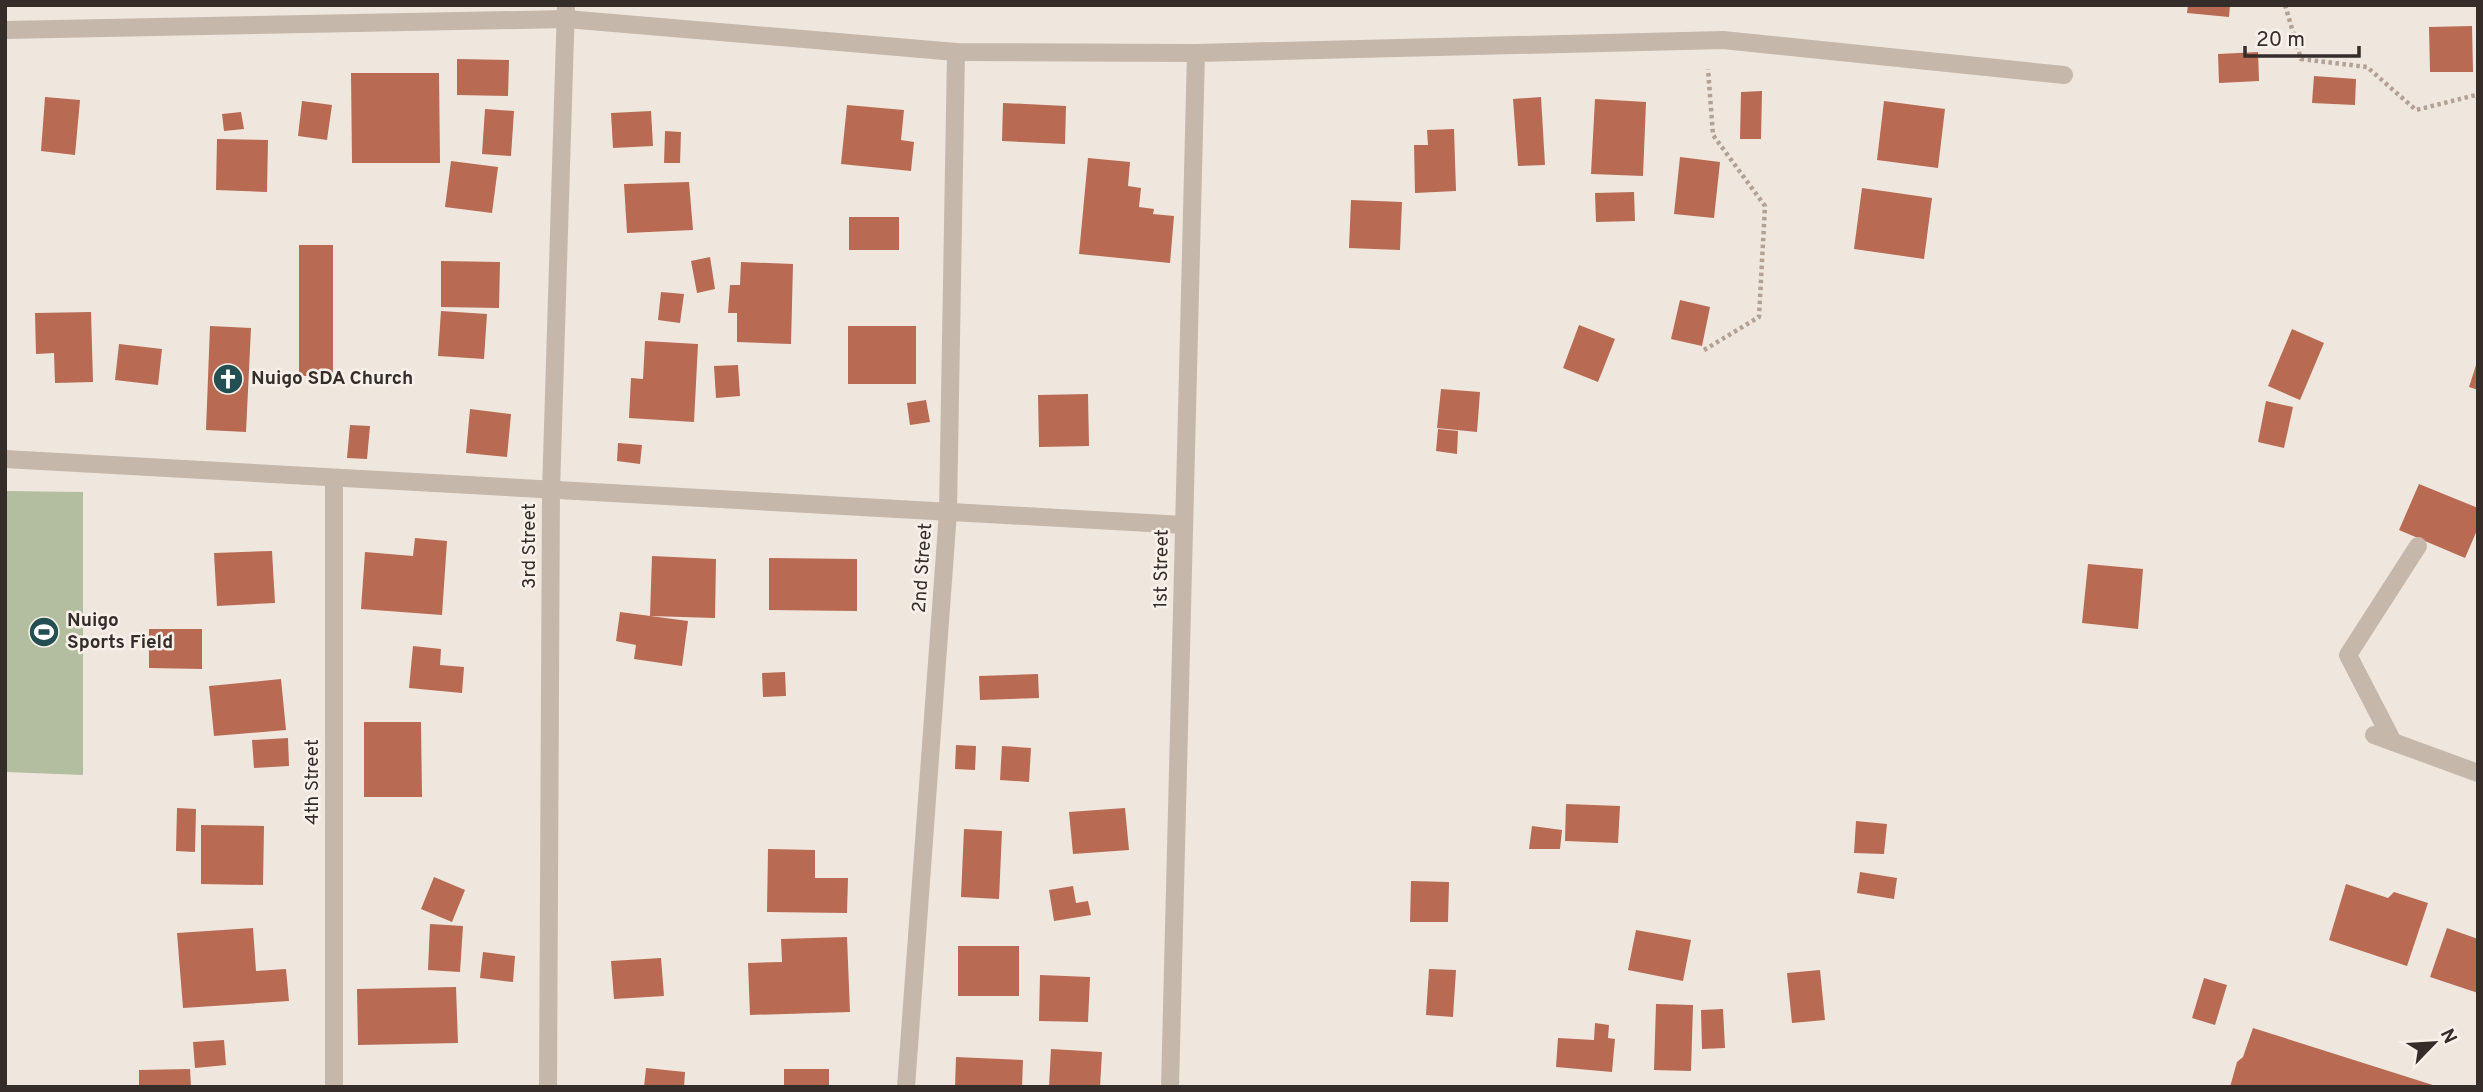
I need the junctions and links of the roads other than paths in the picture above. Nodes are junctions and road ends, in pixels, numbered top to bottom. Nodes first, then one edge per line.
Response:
1 (566, 12) edge
2 (5, 30) edge
3 (956, 52) junction
4 (1196, 53) junction
5 (2064, 75) dead end
6 (5, 459) edge
7 (334, 478) junction
8 (551, 491) junction
9 (948, 512) junction
10 (1184, 525) junction
11 (2418, 546) dead end
12 (2374, 736) dead end
13 (2393, 743) junction
14 (2478, 773) edge
15 (334, 1087) edge
16 (548, 1087) edge
17 (906, 1087) edge
18 (1170, 1087) edge

1 - 2 street
1 - 3 street
1 - 8 street, 3rd Street
3 - 4 street
3 - 9 street, 2nd Street
4 - 5 street
4 - 10 street, 1st Street
6 - 7 street
7 - 8 street
7 - 15 street, 4th Street
8 - 9 street
8 - 16 street, 3rd Street
9 - 10 street
9 - 17 street, 2nd Street
10 - 18 street, 1st Street
11 - 13 street
12 - 13 street
13 - 14 street

